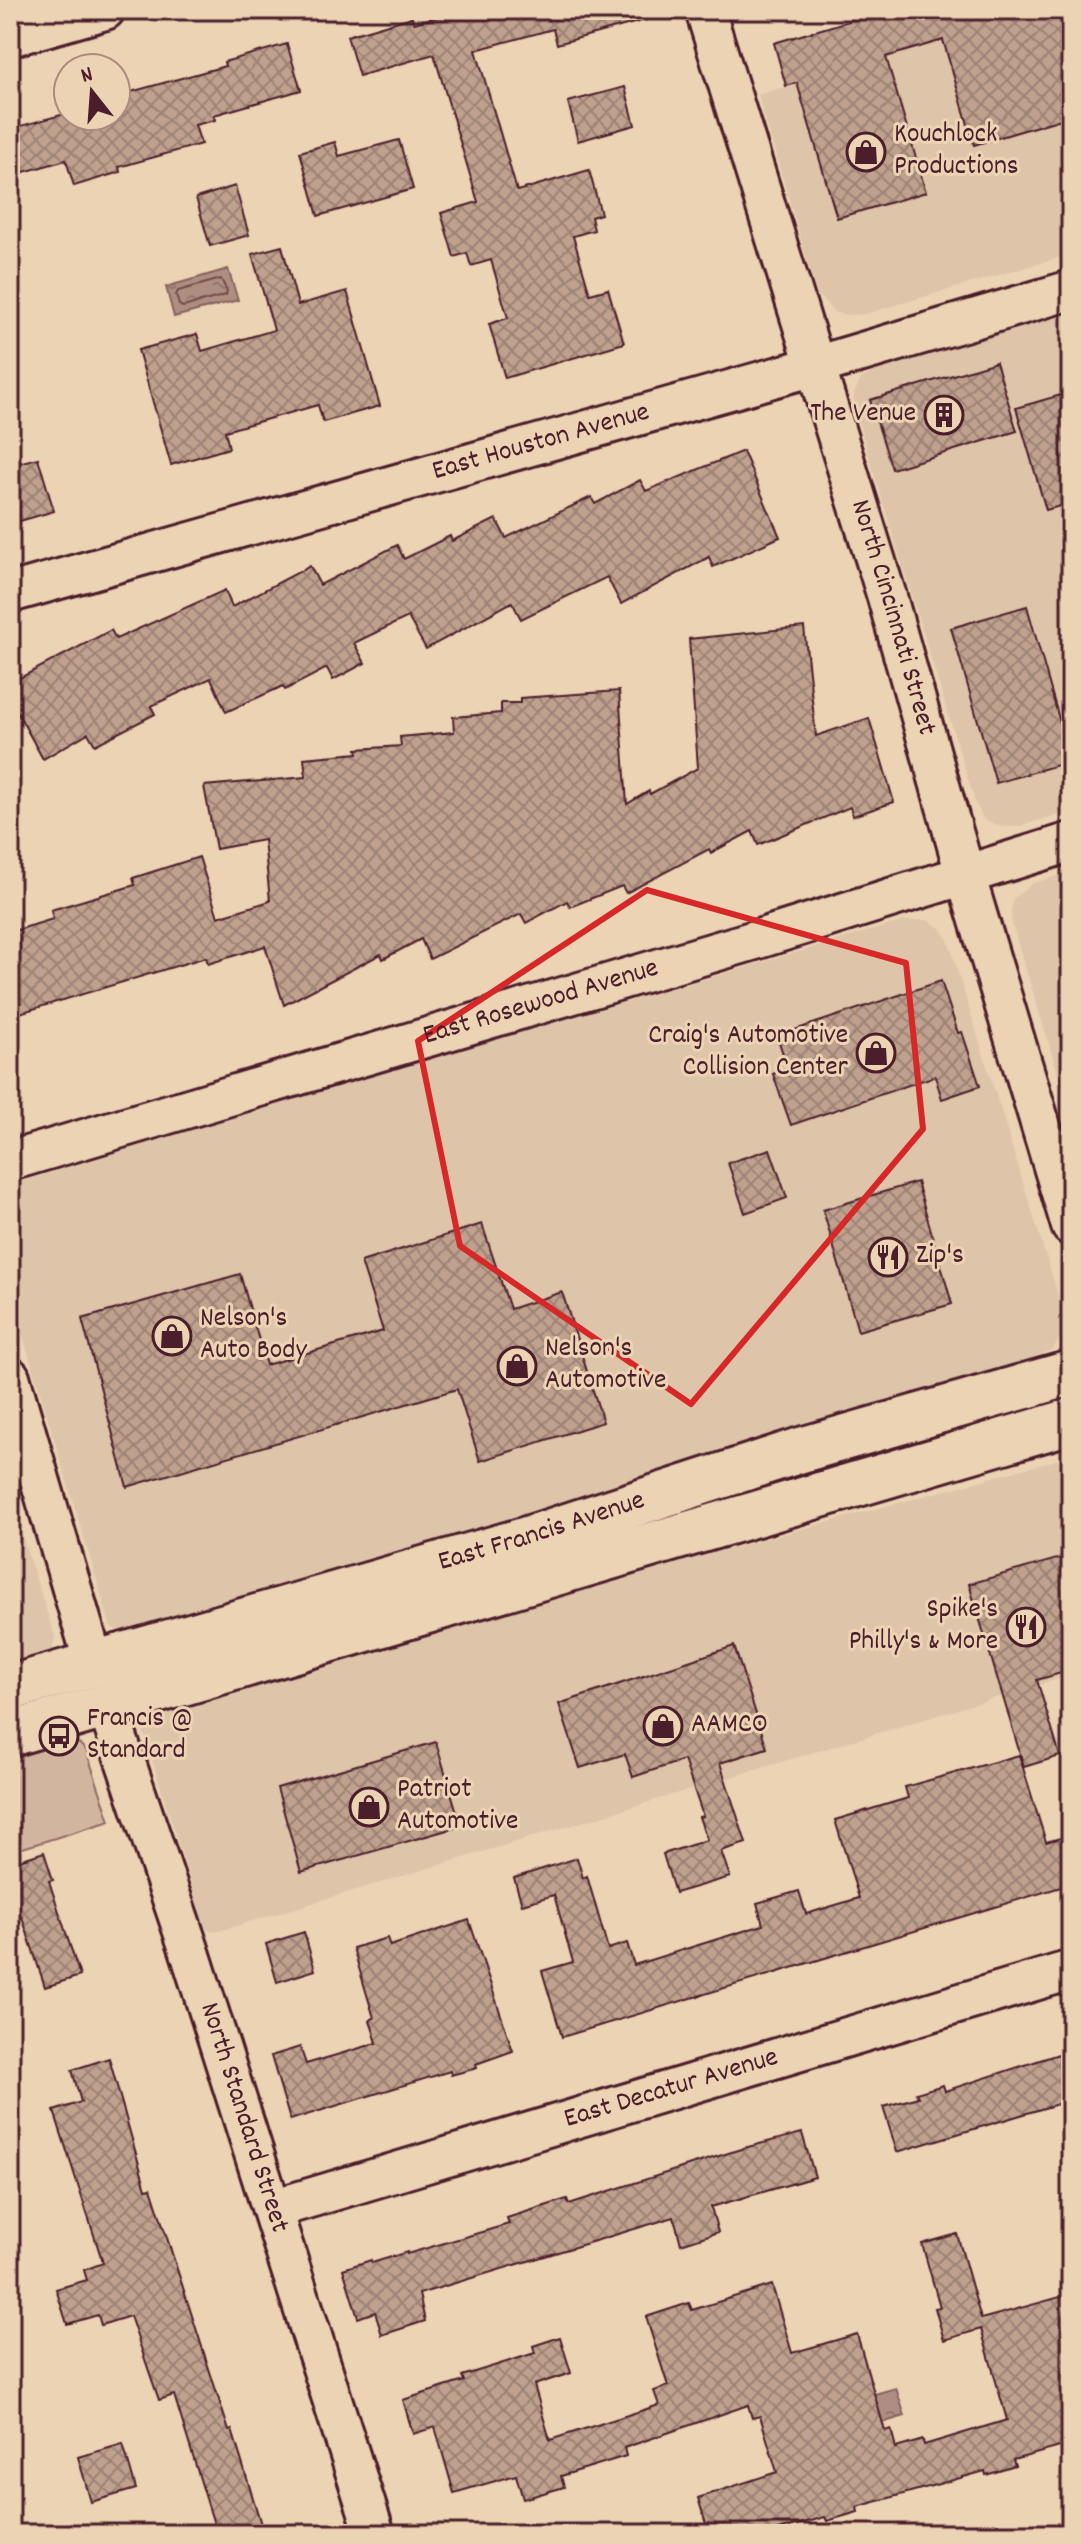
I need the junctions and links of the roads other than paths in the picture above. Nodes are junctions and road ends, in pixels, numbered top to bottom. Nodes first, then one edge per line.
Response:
1 (105, 10) edge
2 (705, 10) edge
3 (10, 37) edge
4 (1071, 290) edge
5 (815, 366) junction
6 (10, 593) edge
7 (1071, 842) edge
8 (965, 874) junction
9 (10, 1161) edge
10 (1071, 1226) edge
11 (1071, 1373) edge
12 (10, 1377) edge
13 (1071, 1421) edge
14 (100, 1684) junction
15 (10, 1688) edge
16 (10, 1734) edge
17 (1071, 1970) edge
18 (273, 2209) junction
19 (375, 2534) edge

1 - 3 street
2 - 5 street, North Cincinnati Street
4 - 5 street, East Houston Avenue
5 - 6 street, East Houston Avenue
5 - 8 street, North Cincinnati Street
7 - 8 street, East Rosewood Avenue
8 - 9 street, East Rosewood Avenue
8 - 10 street, North Cincinnati Street
11 - 14 main road, East Francis Avenue
12 - 14 street, North Standard Street
13 - 14 main road, East Francis Avenue
14 - 15 main road, East Francis Avenue
14 - 16 main road, East Francis Avenue
14 - 18 street, North Standard Street
17 - 18 street, East Decatur Avenue
18 - 19 street, North Standard Street

